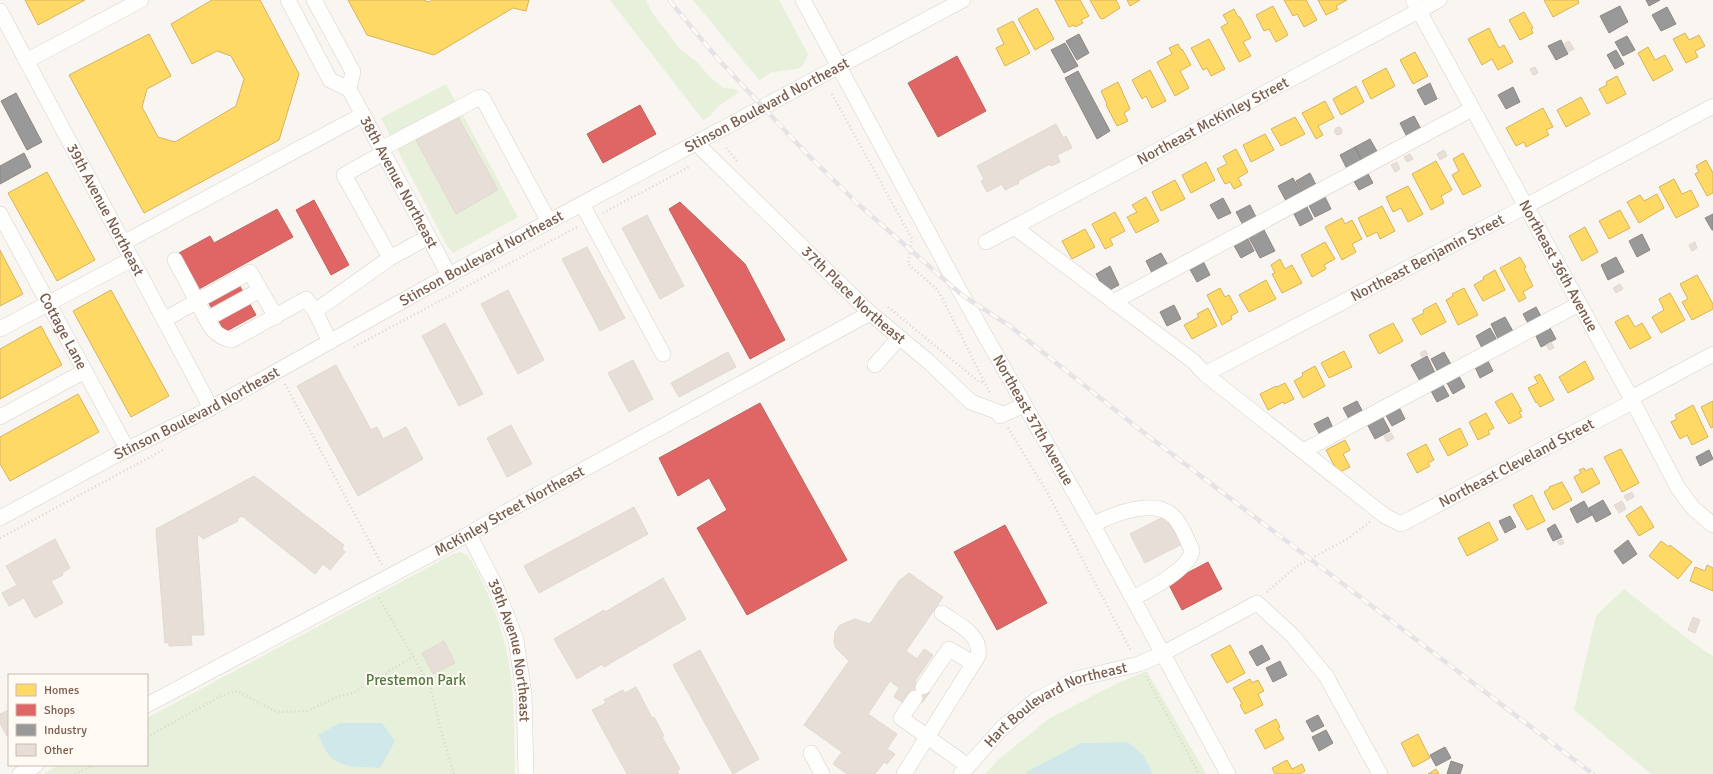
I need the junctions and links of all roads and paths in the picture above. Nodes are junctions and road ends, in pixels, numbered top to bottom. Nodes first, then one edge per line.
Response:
1 (141, 0) edge
2 (288, 0) edge
3 (314, 0) edge
4 (803, 0) edge
5 (963, 0) edge
6 (1439, 0) edge
7 (1416, 6) edge
8 (0, 11) edge
9 (26, 61) junction
10 (840, 66) junction
11 (349, 89) junction
12 (832, 94) dead end
13 (1713, 106) edge
14 (1472, 109) junction
15 (362, 115) junction
16 (696, 143) junction
17 (726, 148) dead end
18 (382, 151) junction
19 (741, 165) dead end
20 (582, 204) junction
21 (1525, 207) junction
22 (0, 214) edge
23 (549, 222) junction
24 (1014, 227) junction
25 (428, 237) junction
26 (986, 242) dead end
27 (123, 243) junction
28 (390, 258) junction
29 (132, 260) junction
30 (175, 260) dead end
31 (450, 275) junction
32 (260, 290) junction
33 (197, 301) junction
34 (882, 302) dead end
35 (1113, 302) junction
36 (48, 303) junction
37 (1579, 304) junction
38 (315, 311) junction
39 (870, 313) junction
40 (276, 316) junction
41 (164, 320) junction
42 (207, 320) junction
43 (0, 329) edge
44 (899, 338) junction
45 (330, 342) junction
46 (663, 354) dead end
47 (1713, 354) edge
48 (876, 365) dead end
49 (85, 371) junction
50 (1205, 374) junction
51 (286, 384) dead end
52 (1632, 400) junction
53 (1024, 405) junction
54 (211, 408) junction
55 (0, 417) edge
56 (1014, 438) dead end
57 (127, 449) junction
58 (1303, 451) junction
59 (1385, 516) junction
60 (0, 518) edge
61 (1093, 525) junction
62 (1713, 525) edge
63 (469, 534) junction
64 (388, 576) junction
65 (372, 586) junction
66 (1133, 598) junction
67 (1261, 598) junction
68 (942, 614) dead end
69 (1162, 654) junction
70 (414, 656) junction
71 (973, 663) junction
72 (1139, 664) junction
73 (148, 703) edge
74 (148, 736) edge
75 (927, 737) junction
76 (811, 754) dead end
77 (34, 766) edge
78 (91, 766) edge
79 (964, 770) edge
80 (20, 774) edge
81 (74, 774) edge
82 (453, 774) edge
83 (526, 774) edge
84 (822, 774) edge
85 (904, 774) edge
86 (1198, 774) edge
87 (1228, 774) edge
88 (1380, 774) edge

1 - 9 street
2 - 11 street
3 - 11 street
4 - 10 street, Northeast 37th Avenue
5 - 10 street, Stinson Boulevard Northeast
6 - 7 street, Northeast McKinley Street
7 - 14 street, Northeast 36th Avenue
7 - 24 street, Northeast McKinley Street
8 - 9 street, 39th Avenue Northeast
9 - 27 street, 39th Avenue Northeast
10 - 16 street, Stinson Boulevard Northeast
10 - 53 street, Northeast 37th Avenue
11 - 15 street, 38th Avenue Northeast
12 - 34 path
13 - 21 street, Northeast Benjamin Street
14 - 21 street, Northeast 36th Avenue
14 - 35 street
15 - 18 street, 38th Avenue Northeast
15 - 27 street
16 - 20 street, Stinson Boulevard Northeast
16 - 39 street, 37th Place Northeast
17 - 19 path
18 - 23 street
18 - 25 street, 38th Avenue Northeast
18 - 28 street
20 - 23 street, Stinson Boulevard Northeast
20 - 46 street
21 - 37 street, Northeast 36th Avenue
21 - 50 street, Northeast Benjamin Street
22 - 36 street, Cottage Lane
23 - 31 street, Stinson Boulevard Northeast
24 - 26 street, Northeast McKinley Street
24 - 35 street
25 - 28 street
25 - 31 street, 38th Avenue Northeast
27 - 29 street, 39th Avenue Northeast
28 - 38 street
29 - 36 street
29 - 41 street, 39th Avenue Northeast
30 - 33 street
31 - 45 street, Stinson Boulevard Northeast
32 - 33 street
32 - 40 street
32 - 42 street
33 - 41 street
33 - 42 street
35 - 50 street
36 - 43 street
36 - 49 street, Cottage Lane
37 - 52 street, Northeast 36th Avenue
37 - 58 street
38 - 40 street
38 - 45 street
39 - 44 street, 37th Place Northeast
39 - 63 street, McKinley Street Northeast
40 - 42 street
41 - 54 street, 39th Avenue Northeast
44 - 48 street
44 - 53 street, 37th Place Northeast
45 - 54 street, Stinson Boulevard Northeast
47 - 52 street, Northeast Cleveland Street
49 - 55 street
49 - 57 street, Cottage Lane
50 - 58 street
51 - 64 path
52 - 59 street, Northeast Cleveland Street
52 - 62 street, Northeast 36th Avenue
53 - 61 street, Northeast 37th Avenue
54 - 57 street, Stinson Boulevard Northeast
56 - 72 path
57 - 60 street, Stinson Boulevard Northeast
58 - 59 street
59 - 67 path
61 - 66 street, Northeast 37th Avenue
61 - 66 street
63 - 64 street, McKinley Street Northeast
63 - 83 street, 39th Avenue Northeast
64 - 65 street, McKinley Street Northeast
65 - 70 path
65 - 73 street, McKinley Street Northeast
66 - 69 street, Northeast 37th Avenue
67 - 69 street, Hart Boulevard Northeast
67 - 88 street
68 - 71 street
69 - 72 street, Hart Boulevard Northeast
69 - 87 street, Northeast 37th Avenue
70 - 74 path
70 - 82 path
71 - 75 street
71 - 75 street
72 - 79 street, Hart Boulevard Northeast
72 - 86 path
75 - 79 street
75 - 85 street
76 - 84 street
77 - 80 street
78 - 81 path

